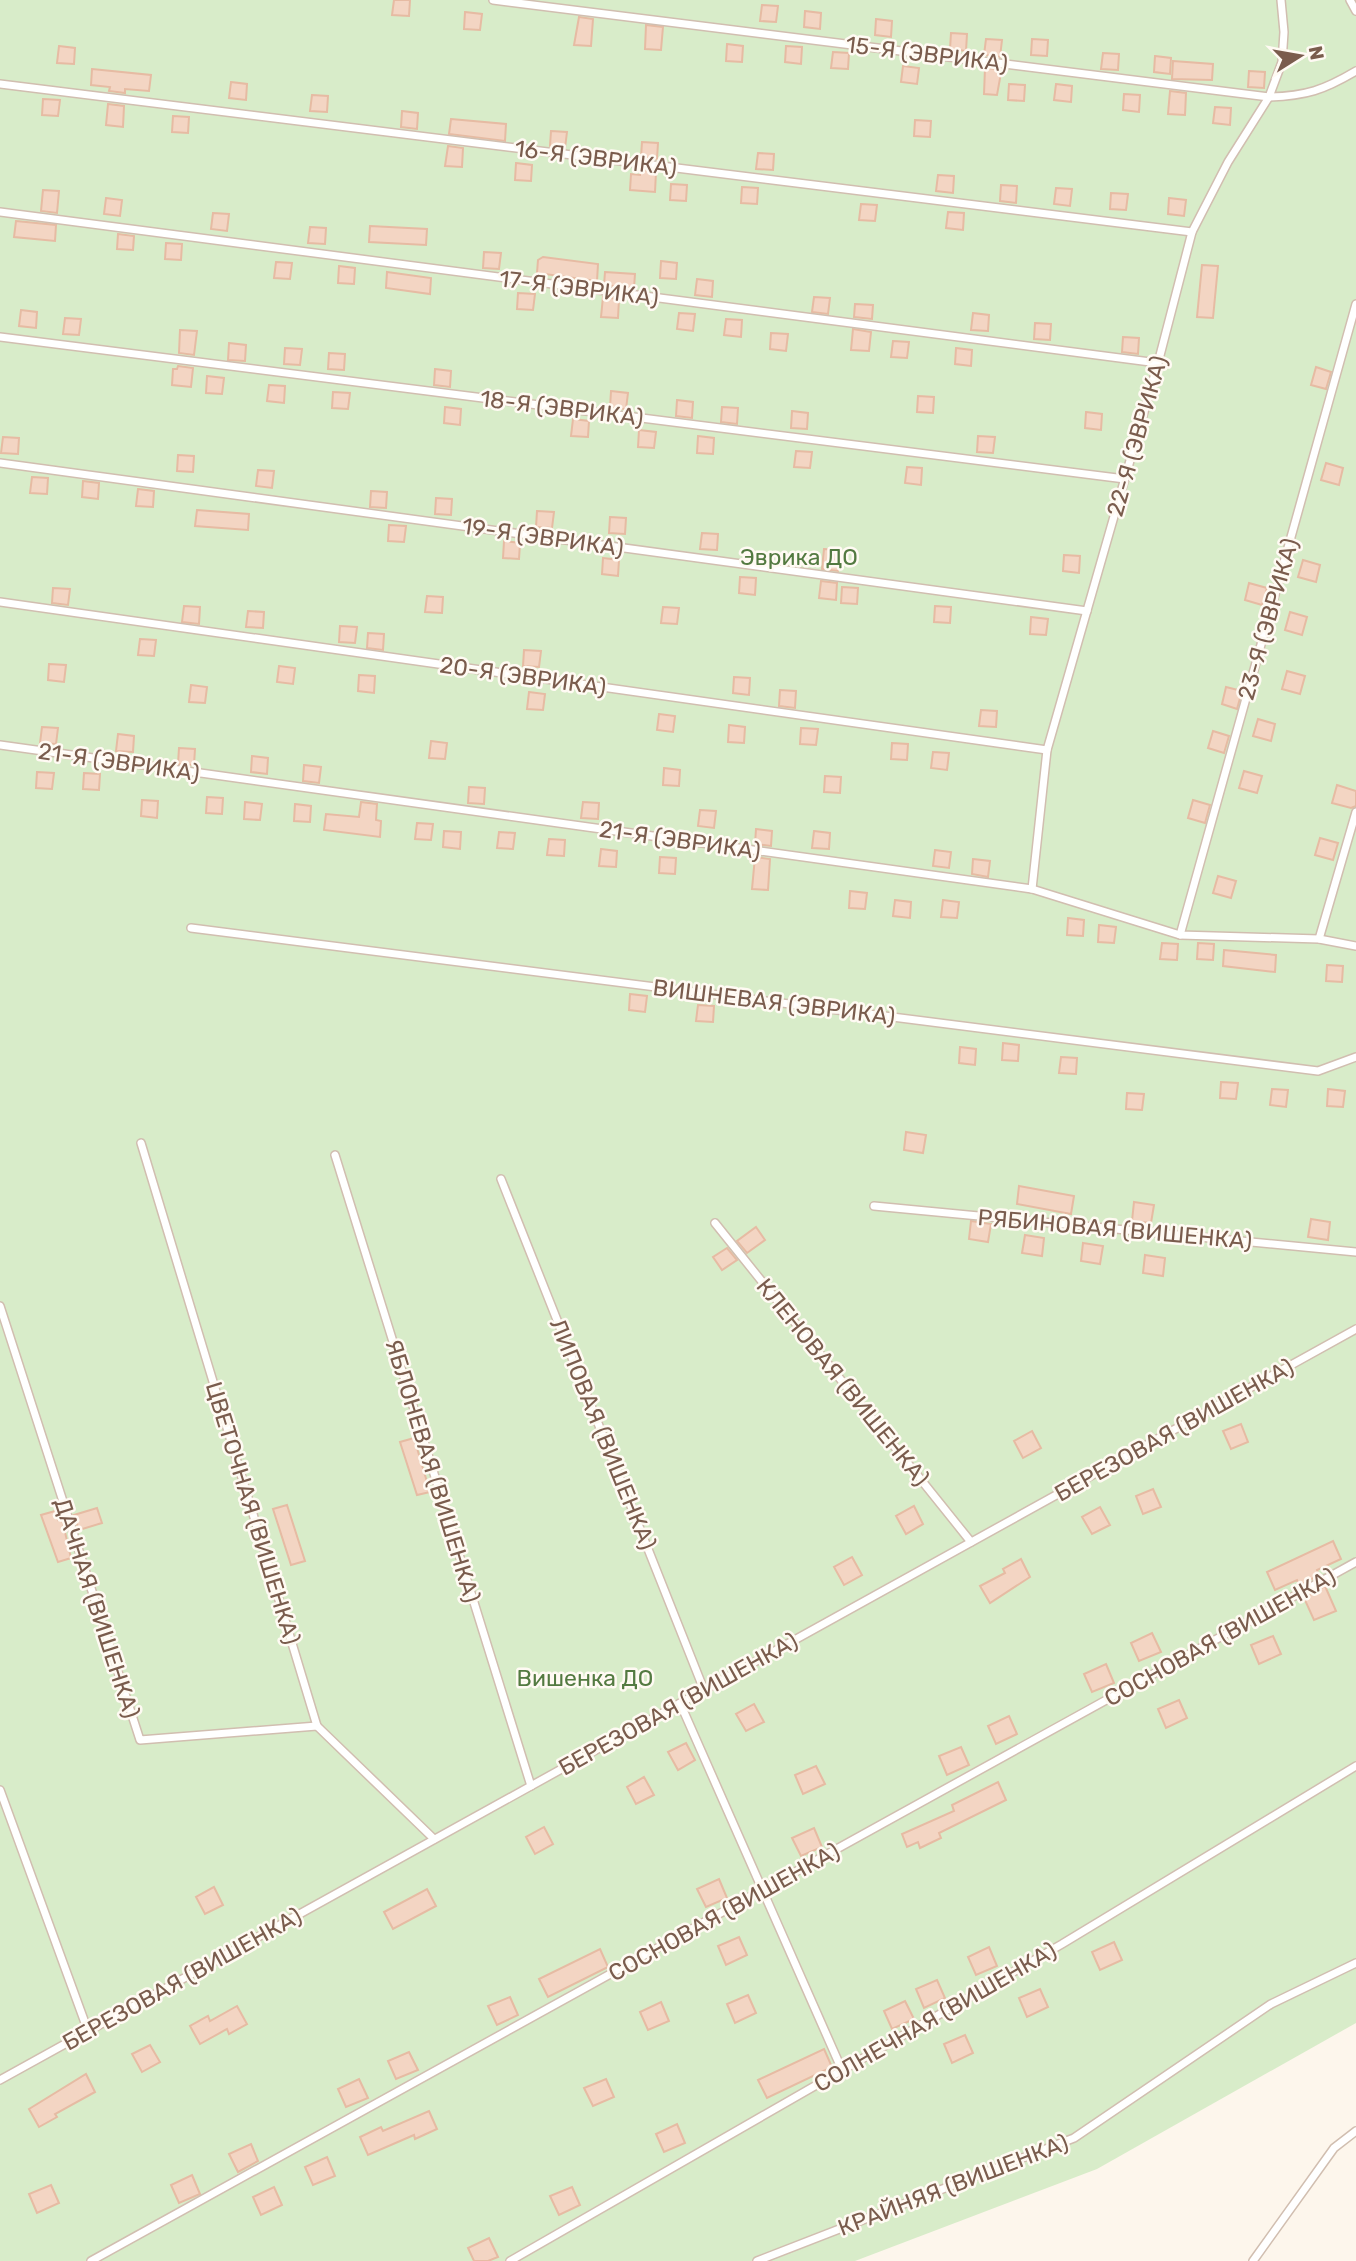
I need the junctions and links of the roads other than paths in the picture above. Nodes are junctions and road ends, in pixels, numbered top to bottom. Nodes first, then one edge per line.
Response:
1 (493, 0) edge
2 (1281, 0) edge
3 (1350, 0) edge
4 (1356, 11) edge
5 (1356, 71) edge
6 (0, 84) edge
7 (1269, 97) junction
8 (0, 212) edge
9 (1192, 232) junction
10 (1356, 304) edge
11 (0, 337) edge
12 (1158, 363) junction
13 (0, 463) edge
14 (1125, 479) junction
15 (0, 601) edge
16 (1087, 611) junction
17 (0, 745) edge
18 (1047, 750) junction
19 (1356, 811) edge
20 (1032, 889) junction
21 (191, 928) dead end
22 (1180, 935) junction
23 (1320, 939) junction
24 (1356, 946) edge
25 (1356, 1057) edge
26 (141, 1143) dead end
27 (334, 1156) dead end
28 (501, 1179) dead end
29 (874, 1206) dead end
30 (715, 1223) dead end
31 (1356, 1252) edge
32 (0, 1306) edge
33 (1356, 1329) edge
34 (971, 1542) junction
35 (1356, 1562) edge
36 (704, 1690) junction
37 (680, 1703) junction
38 (317, 1726) junction
39 (1356, 1766) edge
40 (531, 1786) junction
41 (0, 1790) edge
42 (434, 1839) junction
43 (763, 1891) junction
44 (1356, 1963) edge
45 (88, 2031) junction
46 (842, 2070) junction
47 (0, 2080) edge
48 (1356, 2131) edge
49 (91, 2261) edge
50 (510, 2261) edge
51 (757, 2261) edge
52 (1253, 2261) edge

1 - 7 lane, 15-Я (ЭВРИКА)
2 - 7 lane, 22-Я (ЭВРИКА)
3 - 4 lane
5 - 7 lane, 15-Я (ЭВРИКА)
6 - 9 lane, 16-Я (ЭВРИКА)
7 - 9 lane, 22-Я (ЭВРИКА)
8 - 12 lane, 17-Я (ЭВРИКА)
9 - 12 lane, 22-Я (ЭВРИКА)
10 - 22 lane, 23-Я (ЭВРИКА)
11 - 14 lane, 18-Я (ЭВРИКА)
12 - 14 lane, 22-Я (ЭВРИКА)
13 - 16 lane, 19-Я (ЭВРИКА)
14 - 16 lane, 22-Я (ЭВРИКА)
15 - 18 lane, 20-Я (ЭВРИКА)
16 - 18 lane, 22-Я (ЭВРИКА)
17 - 20 lane, 21-Я (ЭВРИКА)
18 - 20 lane, 22-Я (ЭВРИКА)
19 - 23 lane
20 - 22 lane, 21-Я (ЭВРИКА)
21 - 25 lane, ВИШНЕВАЯ (ЭВРИКА)
22 - 23 lane, 21-Я (ЭВРИКА)
23 - 24 lane, 21-Я (ЭВРИКА)
26 - 38 lane, ЦВЕТОЧНАЯ (ВИШЕНКА)
27 - 40 lane, ЯБЛОНЕВАЯ (ВИШЕНКА)
28 - 36 lane, ЛИПОВАЯ (ВИШЕНКА)
29 - 31 lane, РЯБИНОВАЯ (ВИШЕНКА)
30 - 34 lane, КЛЕНОВАЯ (ВИШЕНКА)
32 - 38 lane, ДАЧНАЯ (ВИШЕНКА)
33 - 34 lane, БЕРЕЗОВАЯ (ВИШЕНКА)
34 - 36 lane, БЕРЕЗОВАЯ (ВИШЕНКА)
35 - 43 lane, СОСНОВАЯ (ВИШЕНКА)
36 - 37 lane, БЕРЕЗОВАЯ (ВИШЕНКА)
37 - 40 lane, БЕРЕЗОВАЯ (ВИШЕНКА)
37 - 43 lane
38 - 42 lane, ЦВЕТОЧНАЯ (ВИШЕНКА)
39 - 46 lane, СОЛНЕЧНАЯ (ВИШЕНКА)
40 - 42 lane, БЕРЕЗОВАЯ (ВИШЕНКА)
41 - 45 lane
42 - 45 lane, БЕРЕЗОВАЯ (ВИШЕНКА)
43 - 46 lane
43 - 49 lane, СОСНОВАЯ (ВИШЕНКА)
44 - 51 lane, КРАЙНЯЯ (ВИШЕНКА)
45 - 47 lane, БЕРЕЗОВАЯ (ВИШЕНКА)
46 - 50 lane, СОЛНЕЧНАЯ (ВИШЕНКА)
48 - 52 lane

